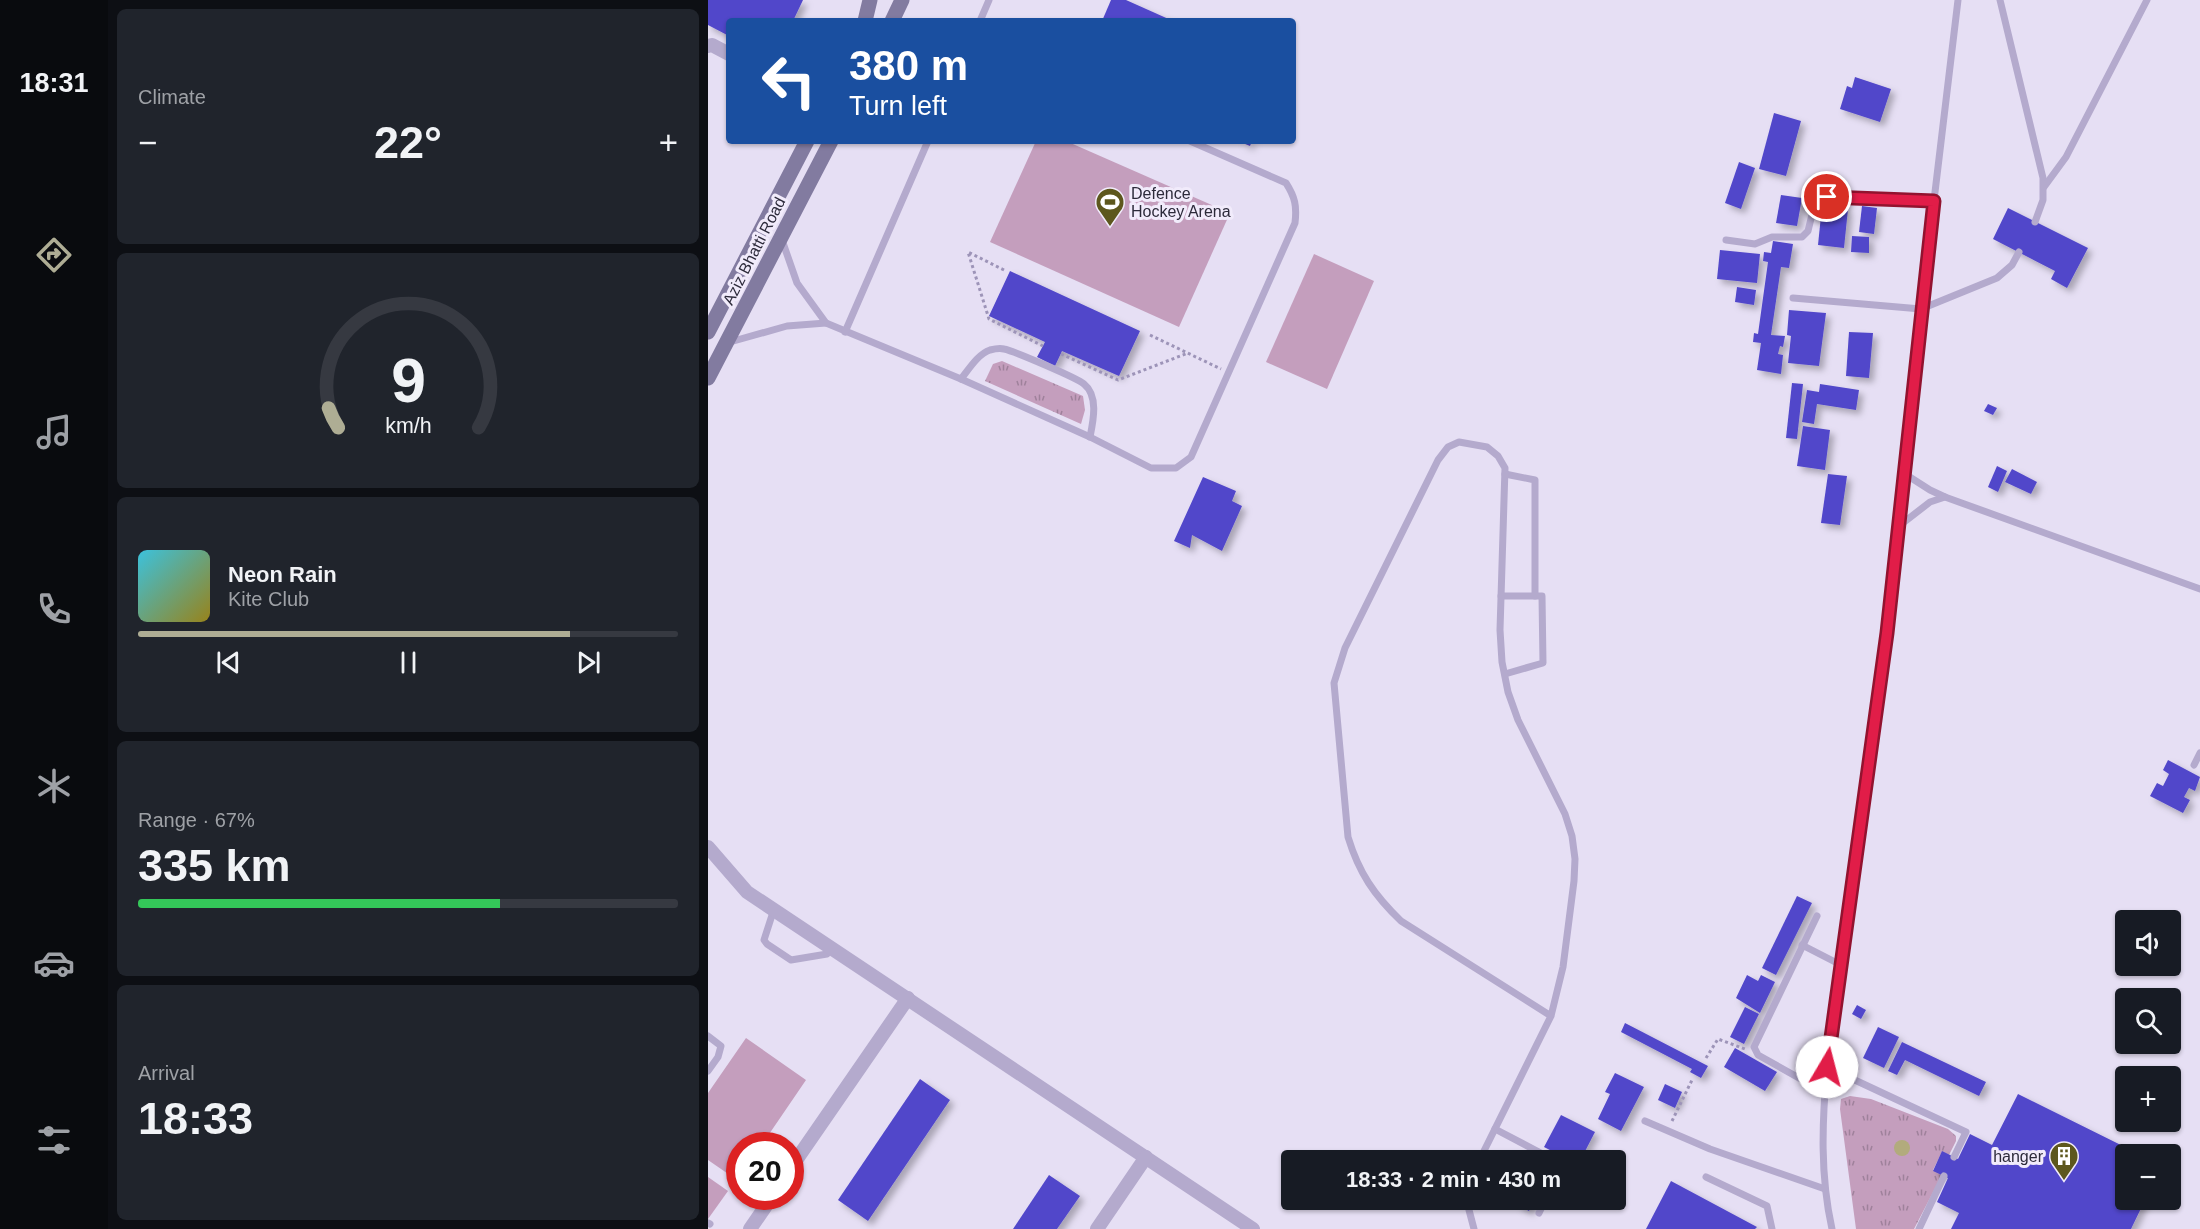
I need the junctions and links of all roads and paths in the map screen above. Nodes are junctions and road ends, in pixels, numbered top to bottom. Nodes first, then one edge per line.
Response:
1 (870, 0) edge
2 (902, 0) edge
3 (989, 0) edge
4 (1958, 0) edge
5 (2000, 0) edge
6 (2147, 0) edge
7 (866, 18) edge
8 (893, 18) edge
9 (981, 18) edge
10 (708, 46) edge
11 (726, 52) edge
12 (805, 144) edge
13 (829, 144) edge
14 (927, 144) edge
15 (1197, 144) edge
16 (2044, 187) junction
17 (1934, 201) junction
18 (2035, 222) dead end
19 (782, 238) junction
20 (1726, 240) dead end
21 (2019, 252) dead end
22 (1004, 270) dead end
23 (1793, 298) dead end
24 (1922, 309) junction
25 (826, 323) junction
26 (708, 332) edge
27 (845, 332) junction
28 (1150, 335) dead end
29 (726, 343) junction
30 (1043, 346) dead end
31 (1188, 353) junction
32 (1061, 354) dead end
33 (1228, 372) junction
34 (708, 378) edge
35 (961, 379) junction
36 (1090, 438) junction
37 (1504, 474) junction
38 (1905, 474) junction
39 (1945, 497) junction
40 (1899, 526) junction
41 (2200, 589) edge
42 (1501, 596) junction
43 (1534, 596) junction
44 (1504, 674) junction
45 (2200, 753) edge
46 (2194, 765) dead end
47 (708, 847) edge
48 (774, 909) junction
49 (1817, 916) dead end
50 (1802, 945) junction
51 (831, 948) junction
52 (1841, 965) junction
53 (908, 998) junction
54 (1551, 1016) junction
55 (708, 1036) edge
56 (1755, 1051) junction
57 (1706, 1058) dead end
58 (1827, 1067) junction
59 (708, 1071) edge
60 (1692, 1080) dead end
61 (1824, 1092) junction
62 (1645, 1121) dead end
63 (1495, 1129) junction
64 (1667, 1131) junction
65 (804, 1149) edge
66 (1484, 1150) edge
67 (1535, 1150) edge
68 (1146, 1157) junction
69 (1954, 1157) dead end
70 (1944, 1176) dead end
71 (1706, 1177) dead end
72 (1825, 1189) junction
73 (763, 1210) edge
74 (1468, 1210) edge
75 (1540, 1210) edge
76 (1539, 1213) dead end
77 (750, 1229) edge
78 (1097, 1229) edge
79 (1253, 1229) edge
80 (1474, 1229) edge
81 (1772, 1229) edge
82 (1832, 1229) edge
83 (1919, 1229) edge

1 - 7 main road
2 - 8 main road
3 - 9 lane
4 - 17 lane
5 - 16 lane
6 - 16 lane
10 - 11 street
12 - 26 main road, Aziz Bhatti Road
13 - 19 main road, Aziz Bhatti Road
14 - 27 lane
15 - 33 lane
16 - 18 lane
17 - 20 lane
17 - 24 lane
19 - 25 lane
19 - 29 main road, Aziz Bhatti Road
21 - 24 lane
22 - 30 path
23 - 24 lane
24 - 38 lane
25 - 27 lane
25 - 29 lane
27 - 35 lane
28 - 31 path
29 - 34 main road, Aziz Bhatti Road
31 - 32 path
31 - 33 path
33 - 36 lane
35 - 36 lane
35 - 36 lane
37 - 42 lane
37 - 43 lane
37 - 54 lane
38 - 39 lane
38 - 40 lane
39 - 40 lane
39 - 41 lane
40 - 52 lane
42 - 43 lane
42 - 44 lane
43 - 44 lane
44 - 54 lane
45 - 46 lane
47 - 48 street
48 - 51 street
48 - 51 lane
49 - 50 lane
50 - 52 lane
50 - 56 lane
51 - 53 street
52 - 58 lane
53 - 65 street
53 - 68 street
54 - 63 lane
55 - 59 lane
56 - 57 path
56 - 61 lane
58 - 61 lane
58 - 69 lane
60 - 64 path
61 - 72 lane
62 - 64 lane
63 - 66 lane
63 - 67 lane
64 - 72 lane
68 - 78 street
68 - 79 street
70 - 83 lane
71 - 81 lane
72 - 82 lane
73 - 77 street
74 - 80 lane
75 - 76 lane

